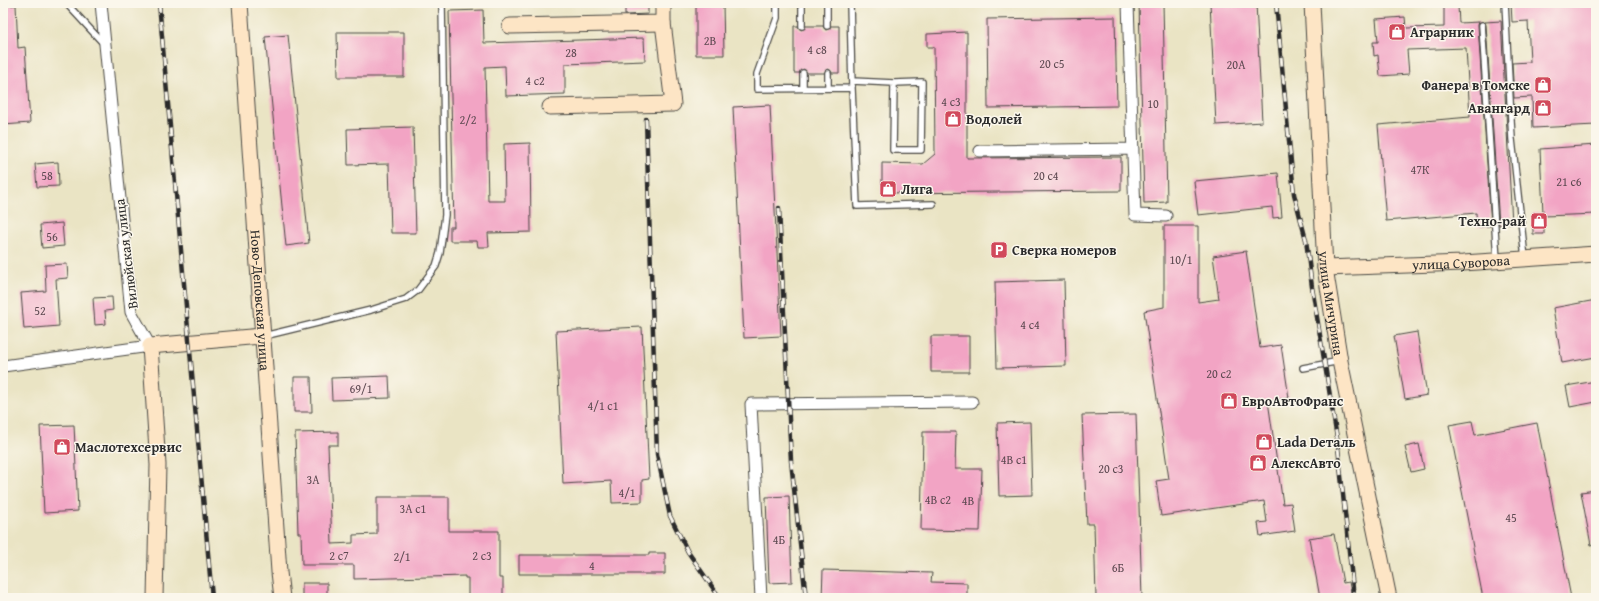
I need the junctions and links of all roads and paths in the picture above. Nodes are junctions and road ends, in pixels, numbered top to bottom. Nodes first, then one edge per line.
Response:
1 (66, 3) edge
2 (101, 3) edge
3 (240, 3) edge
4 (442, 3) edge
5 (663, 3) edge
6 (777, 3) edge
7 (802, 3) edge
8 (827, 3) edge
9 (850, 3) edge
10 (1128, 3) edge
11 (1312, 3) edge
12 (1505, 3) edge
13 (663, 23) junction
14 (1482, 25) dead end
15 (510, 26) dead end
16 (802, 26) dead end
17 (827, 26) dead end
18 (104, 44) junction
19 (803, 73) dead end
20 (828, 73) dead end
21 (852, 81) junction
22 (894, 83) junction
23 (803, 88) junction
24 (828, 88) junction
25 (852, 88) junction
26 (550, 107) dead end
27 (1133, 149) junction
28 (980, 151) dead end
29 (933, 204) dead end
30 (1166, 216) dead end
31 (1596, 254) edge
32 (1525, 258) junction
33 (1497, 260) junction
34 (1325, 268) junction
35 (262, 336) junction
36 (150, 346) junction
37 (1340, 361) junction
38 (3, 366) edge
39 (1303, 368) dead end
40 (972, 402) dead end
41 (155, 598) edge
42 (282, 598) edge
43 (761, 598) edge
44 (1389, 598) edge

1 - 18 lane
2 - 18 street, Вилюйская улица
3 - 35 street, Ново-Деповская улица
4 - 35 lane
5 - 13 street
6 - 23 lane
7 - 16 lane
8 - 17 lane
9 - 21 lane
10 - 27 street
11 - 34 street, улица Мичурина
12 - 32 lane
13 - 15 street
13 - 26 street
14 - 33 lane
18 - 36 street, Вилюйская улица
19 - 23 lane
20 - 24 lane
21 - 22 lane
21 - 25 lane
22 - 22 lane
23 - 24 lane
24 - 25 lane
25 - 29 lane
27 - 28 street
27 - 30 street
31 - 32 street, улица Суворова
32 - 33 street, улица Суворова
33 - 34 street, улица Суворова
34 - 37 street, улица Мичурина
35 - 36 street
35 - 42 street, Ново-Деповская улица
36 - 38 street
36 - 41 street, Вилюйская улица
37 - 39 lane
37 - 44 street, улица Мичурина
40 - 43 street

